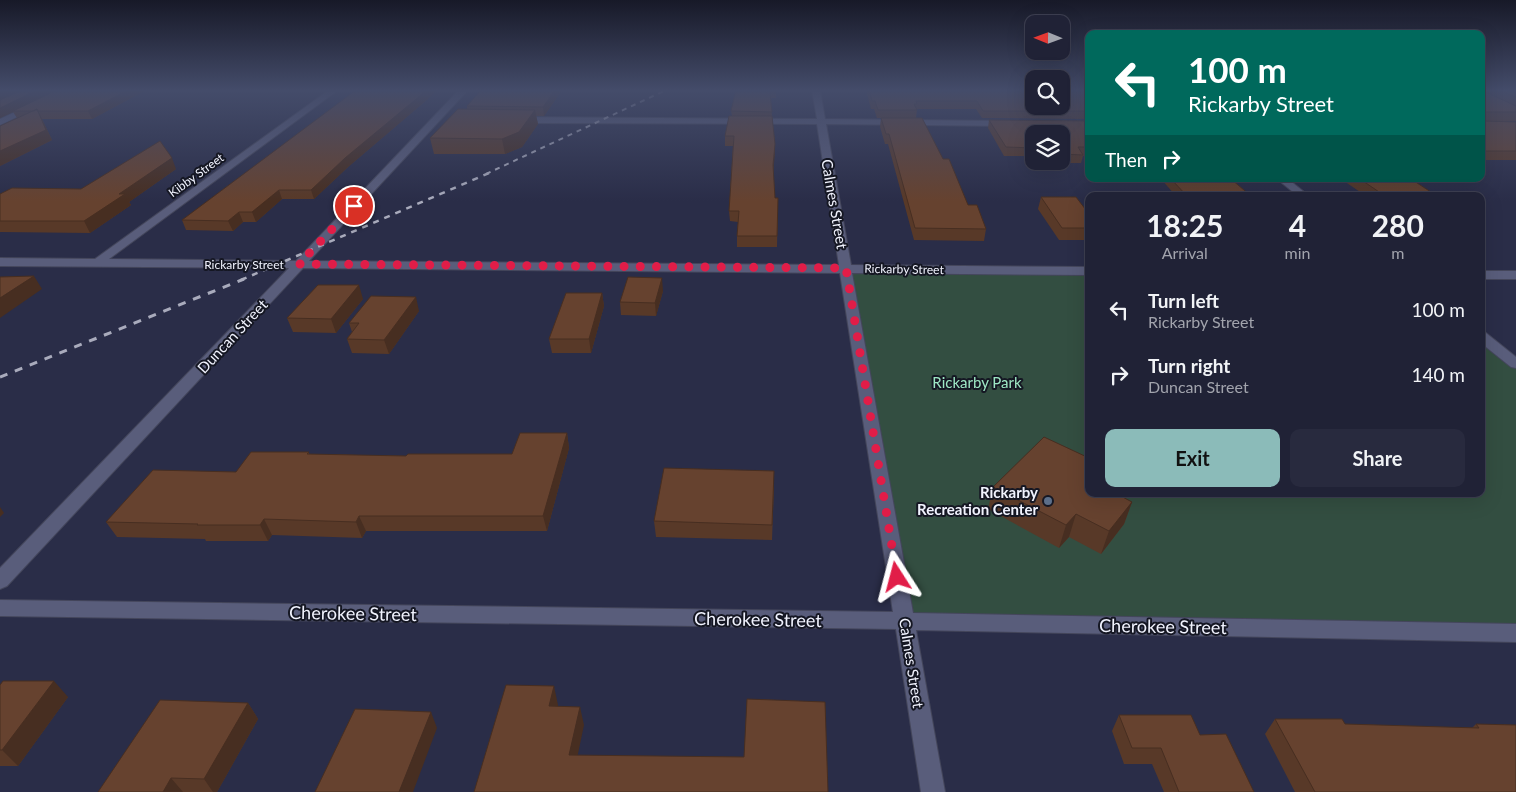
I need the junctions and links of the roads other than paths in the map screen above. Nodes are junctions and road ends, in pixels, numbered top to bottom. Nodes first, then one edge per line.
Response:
1 (284, 127) edge
2 (434, 127) edge
3 (822, 127) edge
4 (1286, 182) edge
5 (1299, 192) edge
6 (0, 262) edge
7 (98, 263) junction
8 (299, 264) junction
9 (846, 268) junction
10 (1085, 271) edge
11 (1485, 274) edge
12 (1516, 275) edge
13 (1485, 339) edge
14 (1516, 364) edge
15 (0, 581) edge
16 (0, 608) edge
17 (905, 621) junction
18 (1516, 632) edge
19 (933, 792) edge

1 - 7 street, Kibby Street
2 - 8 street, Duncan Street
3 - 9 street, Calmes Street
4 - 5 street
6 - 7 street, Rickarby Street
7 - 8 street, Rickarby Street
8 - 9 street, Rickarby Street
8 - 15 street, Duncan Street
9 - 10 street, Rickarby Street
9 - 17 street, Calmes Street
11 - 12 street
13 - 14 street
16 - 17 street, Cherokee Street
17 - 18 street, Cherokee Street
17 - 19 street, Calmes Street

